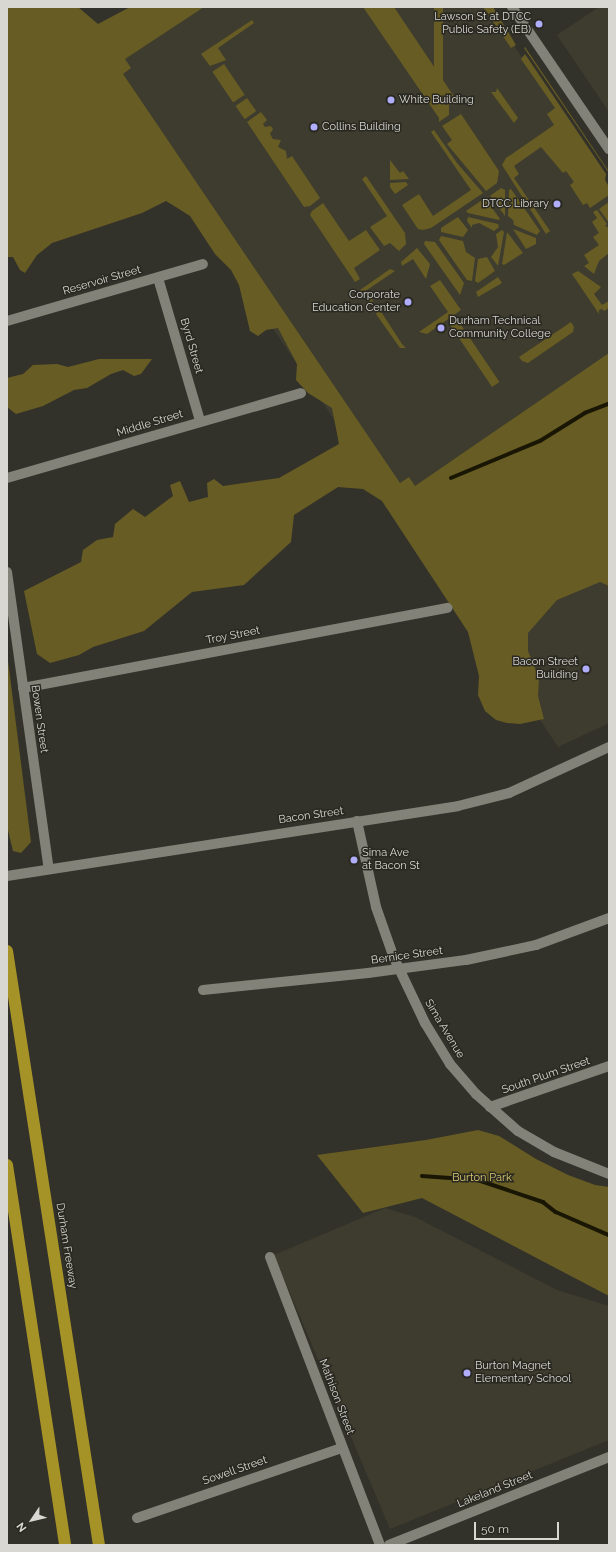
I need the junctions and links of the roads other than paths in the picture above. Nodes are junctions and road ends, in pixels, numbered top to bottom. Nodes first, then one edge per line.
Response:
1 (512, 7) edge
2 (609, 149) edge
3 (203, 264) dead end
4 (158, 278) junction
5 (7, 321) edge
6 (301, 393) dead end
7 (200, 421) junction
8 (7, 478) edge
9 (7, 572) edge
10 (448, 608) dead end
11 (23, 688) junction
12 (609, 747) edge
13 (357, 821) junction
14 (49, 869) junction
15 (7, 876) edge
16 (609, 918) edge
17 (7, 951) edge
18 (399, 969) junction
19 (202, 990) dead end
20 (609, 1066) edge
21 (490, 1107) junction
22 (7, 1165) edge
23 (609, 1174) edge
24 (270, 1257) dead end
25 (342, 1448) junction
26 (609, 1457) edge
27 (137, 1518) dead end
28 (65, 1545) edge
29 (99, 1545) edge
30 (380, 1545) edge
31 (389, 1545) edge

1 - 2 street
3 - 4 street, Reservoir Street
4 - 5 street, Reservoir Street
4 - 7 street, Byrd Street
6 - 7 street, Middle Street
7 - 8 street, Middle Street
9 - 11 street, Bowen Street
10 - 11 street, Troy Street
11 - 14 street, Bowen Street
12 - 13 street, Bacon Street
13 - 14 street, Bacon Street
13 - 18 street, Sima Avenue
14 - 15 street, Bacon Street
16 - 18 street, Bernice Street
17 - 29 highway, Durham Freeway
18 - 19 street, Bernice Street
18 - 21 street, Sima Avenue
20 - 21 street, South Plum Street
21 - 23 street, Sima Avenue
22 - 28 highway
24 - 25 street, Mathison Street
25 - 27 street, Sowell Street
25 - 30 street, Mathison Street
26 - 31 street, Lakeland Street

